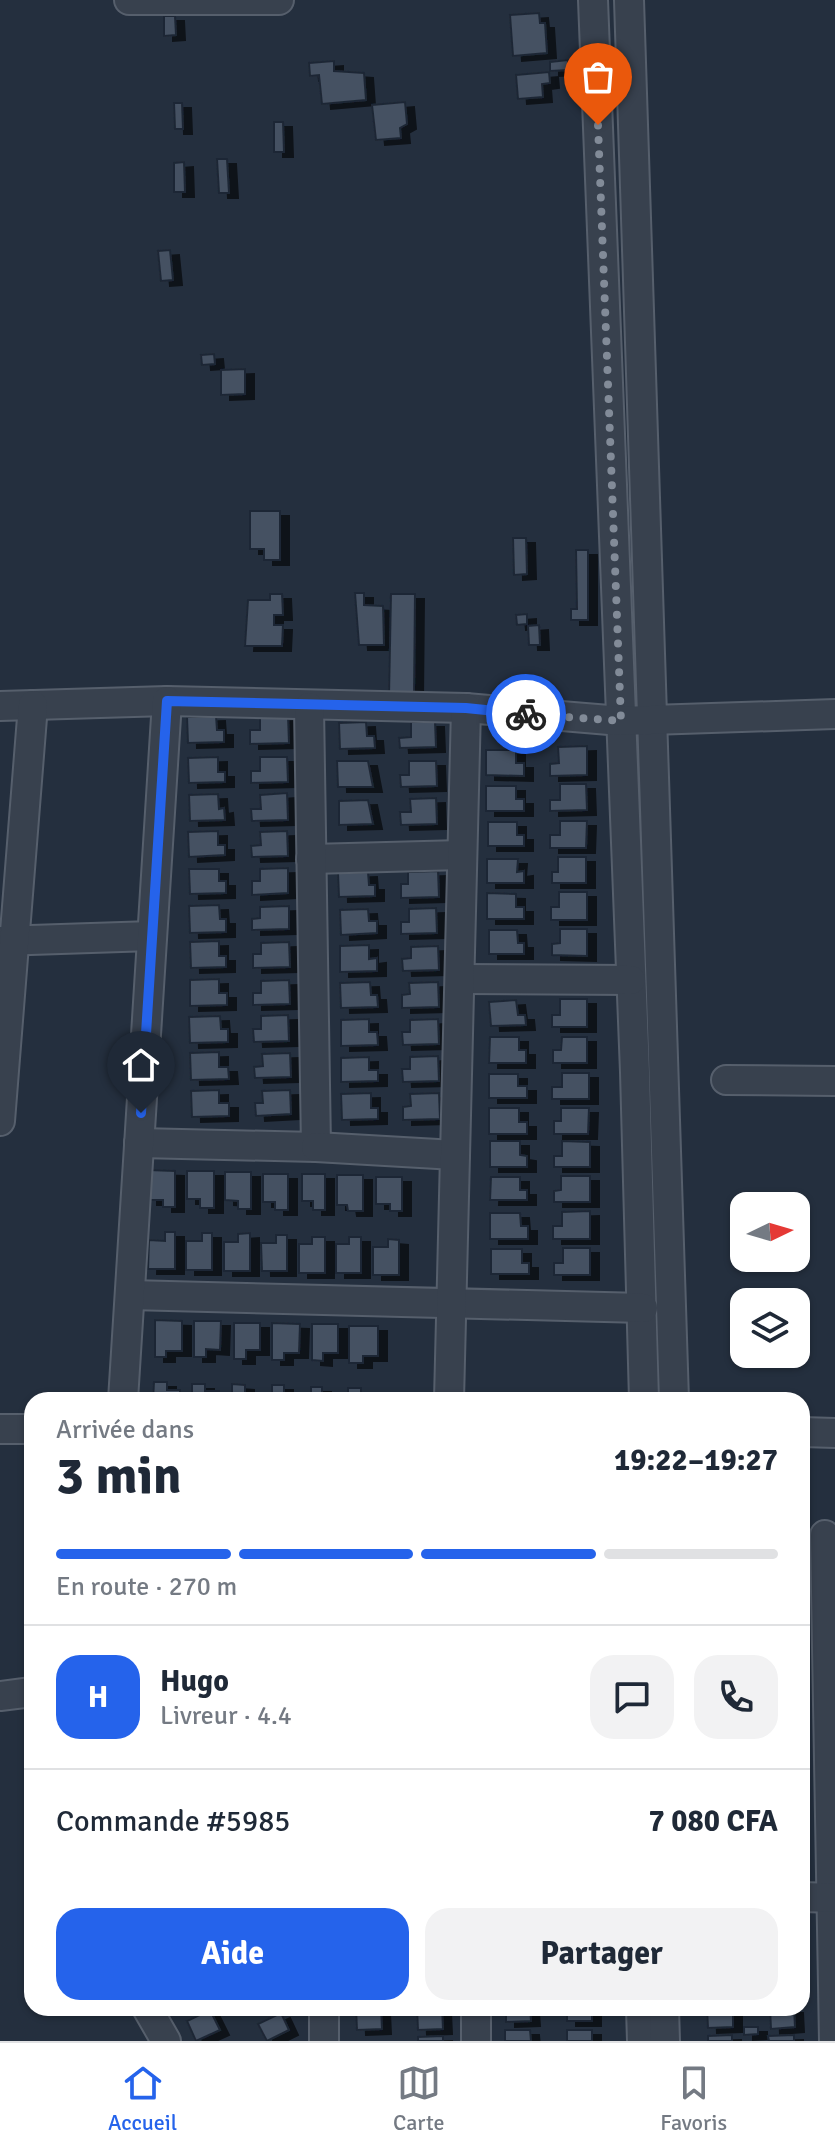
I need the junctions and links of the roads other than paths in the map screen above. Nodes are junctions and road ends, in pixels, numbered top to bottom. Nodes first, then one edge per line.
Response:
1 (129, 0) edge
2 (141, 0) edge
3 (279, 0) edge
4 (593, 0) edge
5 (629, 0) edge
6 (167, 701) junction
7 (33, 705) junction
8 (0, 706) edge
9 (309, 707) junction
10 (466, 708) junction
11 (835, 714) edge
12 (651, 720) junction
13 (621, 721) junction
14 (462, 855) junction
15 (311, 859) junction
16 (152, 936) junction
17 (7, 940) edge
18 (460, 979) junction
19 (631, 980) junction
20 (726, 1080) dead end
21 (835, 1081) edge
22 (0, 1121) edge
23 (139, 1143) junction
24 (316, 1147) junction
25 (455, 1155) junction
26 (130, 1295) junction
27 (452, 1303) junction
28 (643, 1308) junction
29 (124, 1392) edge
30 (449, 1392) edge
31 (644, 1392) edge
32 (674, 1392) edge
33 (0, 1429) edge
34 (24, 1429) edge
35 (810, 1432) edge
36 (835, 1433) edge
37 (821, 1535) edge
38 (24, 1693) edge
39 (0, 1696) edge
40 (822, 1897) edge
41 (152, 2016) edge
42 (324, 2016) edge
43 (476, 2016) edge
44 (641, 2016) edge
45 (664, 2016) edge
46 (166, 2041) edge
47 (324, 2041) edge
48 (476, 2041) edge
49 (642, 2041) edge
50 (665, 2041) edge
51 (834, 2041) edge

1 - 2 street
2 - 3 street
4 - 13 street
5 - 12 street
6 - 7 street
6 - 9 street
6 - 16 street
7 - 8 street
7 - 17 street
9 - 10 street
9 - 15 street
10 - 13 street
10 - 14 street
11 - 12 street
12 - 13 street
12 - 32 street
13 - 19 street
14 - 15 street
14 - 18 street
15 - 24 street
16 - 17 street
16 - 23 street
17 - 22 street
18 - 19 street
18 - 25 street
19 - 28 street
20 - 21 street
23 - 24 street
23 - 26 street
24 - 25 street
25 - 27 street
26 - 27 street
26 - 29 street
27 - 28 street
27 - 30 street
28 - 31 street
33 - 34 street
35 - 36 street
37 - 40 street
38 - 39 street
40 - 51 street
41 - 46 street
42 - 47 street
43 - 48 street
44 - 49 street
45 - 50 street

